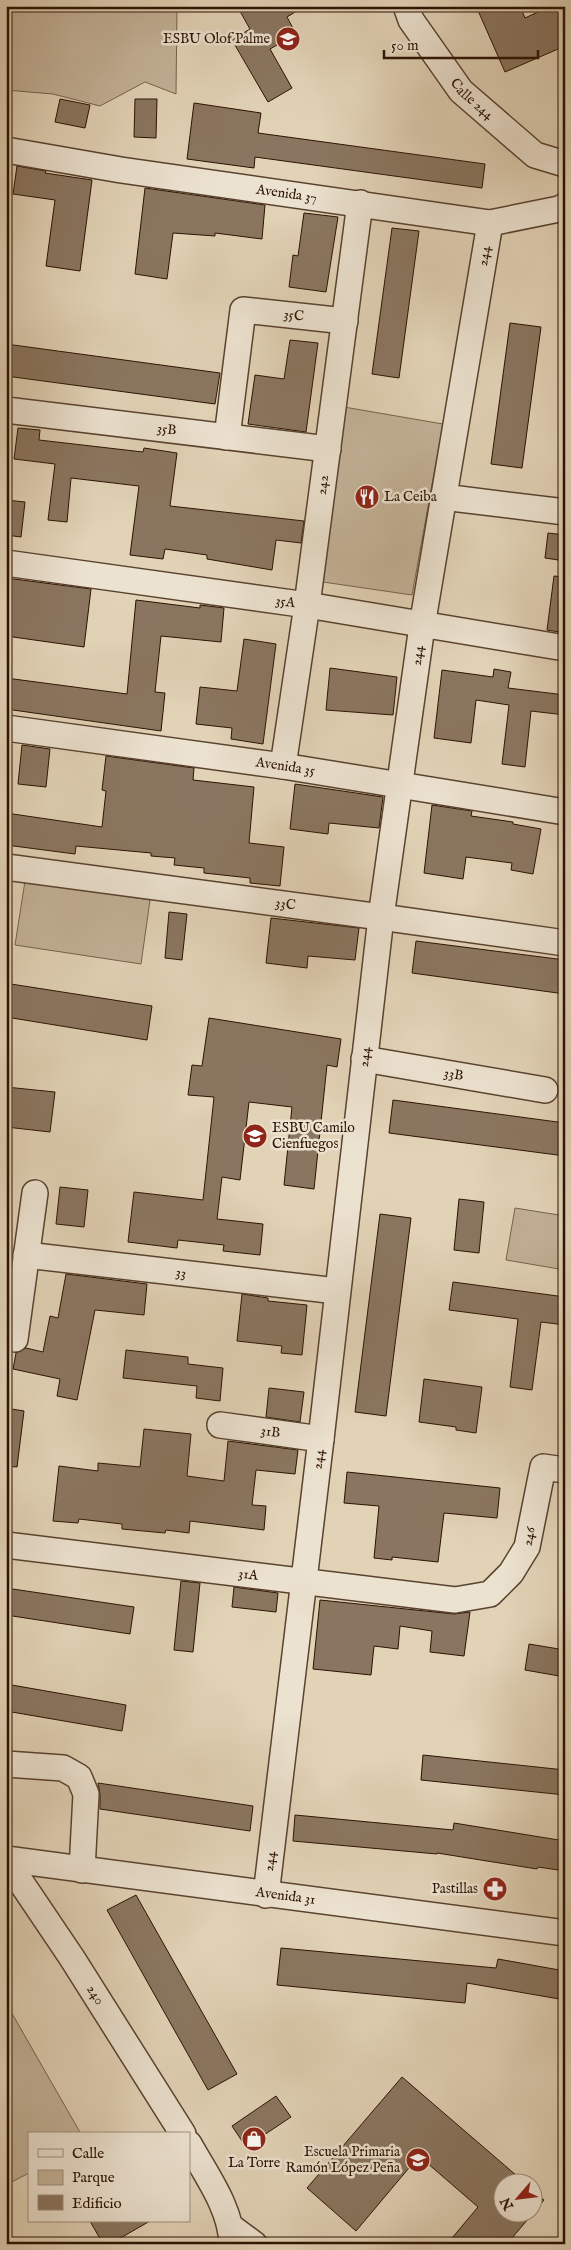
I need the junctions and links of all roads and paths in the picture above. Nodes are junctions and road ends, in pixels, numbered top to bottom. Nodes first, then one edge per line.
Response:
1 (406, 6) edge
2 (6, 150) edge
3 (565, 164) edge
4 (360, 203) junction
5 (565, 206) edge
6 (490, 223) junction
7 (345, 321) junction
8 (6, 410) edge
9 (227, 437) junction
10 (328, 449) junction
11 (443, 497) junction
12 (565, 512) edge
13 (6, 563) edge
14 (307, 605) junction
15 (422, 626) junction
16 (565, 648) edge
17 (6, 728) edge
18 (283, 766) junction
19 (401, 785) junction
20 (565, 812) edge
21 (6, 868) edge
22 (381, 917) junction
23 (565, 943) edge
24 (364, 1059) junction
25 (545, 1090) dead end
26 (35, 1193) dead end
27 (26, 1255) junction
28 (337, 1291) junction
29 (15, 1339) dead end
30 (220, 1425) dead end
31 (321, 1440) junction
32 (554, 1469) edge
33 (6, 1545) edge
34 (303, 1581) junction
35 (490, 1594) joint
36 (6, 1764) edge
37 (6, 1859) edge
38 (82, 1870) junction
39 (266, 1895) junction
40 (565, 1933) edge
41 (182, 2132) edge
42 (190, 2146) edge
43 (232, 2235) edge
44 (254, 2244) edge

1 - 3 street, Calle 244
2 - 4 street, Avenida 37
4 - 6 street, Avenida 37
4 - 7 street, 242
5 - 6 street, Avenida 37
6 - 11 street, 244
7 - 9 street, 35C
7 - 10 street, 242
8 - 9 street, 35B
9 - 10 street, 35B
10 - 14 street, 242
11 - 12 street
11 - 15 street, 244
13 - 14 street, 35A
14 - 15 street, 35A
14 - 18 street, 242
15 - 16 street, 35A
15 - 19 street, 244
17 - 18 street, Avenida 35
18 - 19 street, Avenida 35
19 - 20 street, Avenida 35
19 - 22 street, 244
21 - 22 street, 33C
22 - 23 street, 33C
22 - 24 street, 244
24 - 25 street, 33B
24 - 28 street, 244
26 - 27 street
27 - 28 street, 33
27 - 29 street
28 - 31 street, 244
30 - 31 street, 31B
31 - 34 street, 244
32 - 35 street, 246
33 - 34 street, 31A
34 - 35 street, 31A
34 - 39 street, 244
36 - 38 street
37 - 38 street, Avenida 31
37 - 41 street, 240
38 - 39 street, Avenida 31
39 - 40 street, Avenida 31
42 - 43 street
43 - 44 street

